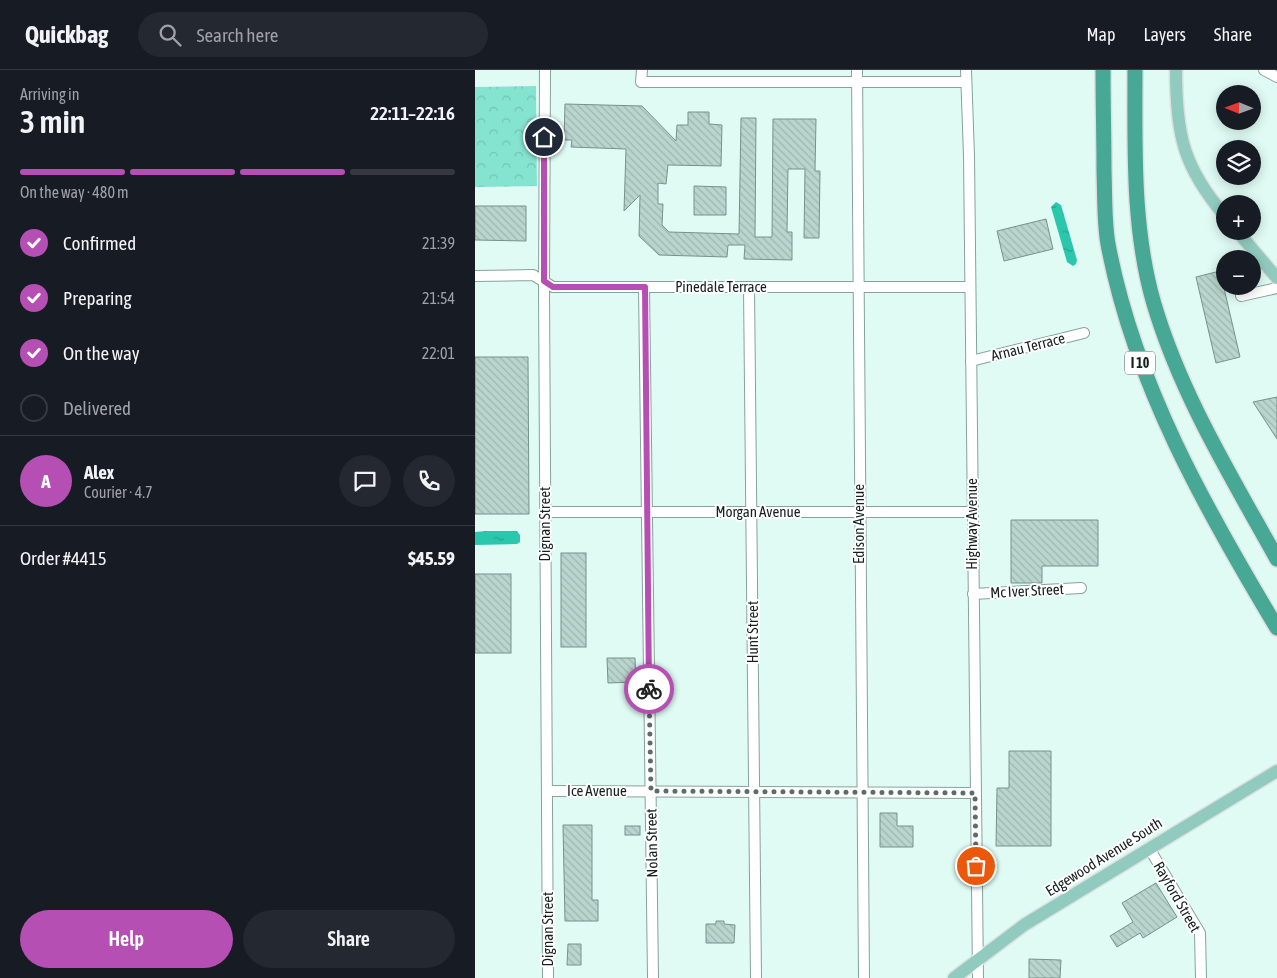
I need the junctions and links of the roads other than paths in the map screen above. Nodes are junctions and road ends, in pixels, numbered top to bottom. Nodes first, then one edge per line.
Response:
1 (545, 70) edge
2 (641, 70) edge
3 (750, 70) edge
4 (857, 70) edge
5 (965, 70) edge
6 (1103, 70) edge
7 (1135, 70) edge
8 (1176, 70) edge
9 (1264, 70) edge
10 (1277, 78) edge
11 (750, 82) junction
12 (857, 82) junction
13 (965, 82) junction
14 (1216, 204) edge
15 (1245, 240) edge
16 (475, 276) edge
17 (1277, 278) edge
18 (544, 281) junction
19 (857, 286) junction
20 (970, 286) junction
21 (645, 287) junction
22 (749, 287) junction
23 (1277, 288) edge
24 (1241, 296) dead end
25 (1085, 333) dead end
26 (971, 361) junction
27 (545, 512) junction
28 (646, 512) junction
29 (752, 512) junction
30 (859, 512) junction
31 (972, 512) junction
32 (1277, 559) edge
33 (1081, 588) dead end
34 (973, 594) junction
35 (1277, 628) edge
36 (1277, 771) edge
37 (548, 791) junction
38 (651, 791) junction
39 (755, 792) junction
40 (975, 793) junction
41 (861, 794) junction
42 (1149, 848) junction
43 (978, 958) junction
44 (548, 978) edge
45 (653, 978) edge
46 (756, 978) edge
47 (864, 978) edge
48 (954, 978) edge
49 (978, 978) edge
50 (1201, 978) edge

1 - 18 street, Dignan Street
2 - 11 street
3 - 11 street
4 - 12 street, Edison Avenue
5 - 13 street, Highway Avenue
6 - 35 highway, I 10
7 - 32 highway, I 10
8 - 14 main road
9 - 10 street
11 - 12 street
12 - 13 street
12 - 19 street, Edison Avenue
13 - 20 street, Highway Avenue
15 - 17 main road
16 - 18 street, Pinedale Terrace
18 - 21 street, Pinedale Terrace
18 - 27 street, Dignan Street
19 - 20 street, Pinedale Terrace
19 - 22 street, Pinedale Terrace
19 - 30 street, Edison Avenue
20 - 26 street, Highway Avenue
21 - 22 street, Pinedale Terrace
21 - 28 street, Nolan Street
22 - 29 street, Hunt Street
23 - 24 street
25 - 26 street, Arnau Terrace
26 - 31 street, Highway Avenue
27 - 28 street, Morgan Avenue
27 - 37 street, Dignan Street
28 - 29 street, Morgan Avenue
28 - 38 street, Nolan Street
29 - 30 street, Morgan Avenue
29 - 39 street, Hunt Street
30 - 31 street, Morgan Avenue
30 - 41 street, Edison Avenue
31 - 34 street, Highway Avenue
33 - 34 street, Mc Iver Street
34 - 40 street, Highway Avenue
36 - 42 main road, Edgewood Avenue South
37 - 38 street, Ice Avenue
37 - 44 street, Dignan Street
38 - 39 street, Ice Avenue
38 - 45 street, Nolan Street
39 - 41 street, Ice Avenue
39 - 46 street, Hunt Street
40 - 41 street, Ice Avenue
40 - 43 street, Highway Avenue
41 - 47 street, Edison Avenue
42 - 43 main road, Edgewood Avenue South
42 - 50 street, Rayford Street
43 - 48 main road, Edgewood Avenue South
43 - 49 street, Highway Avenue

